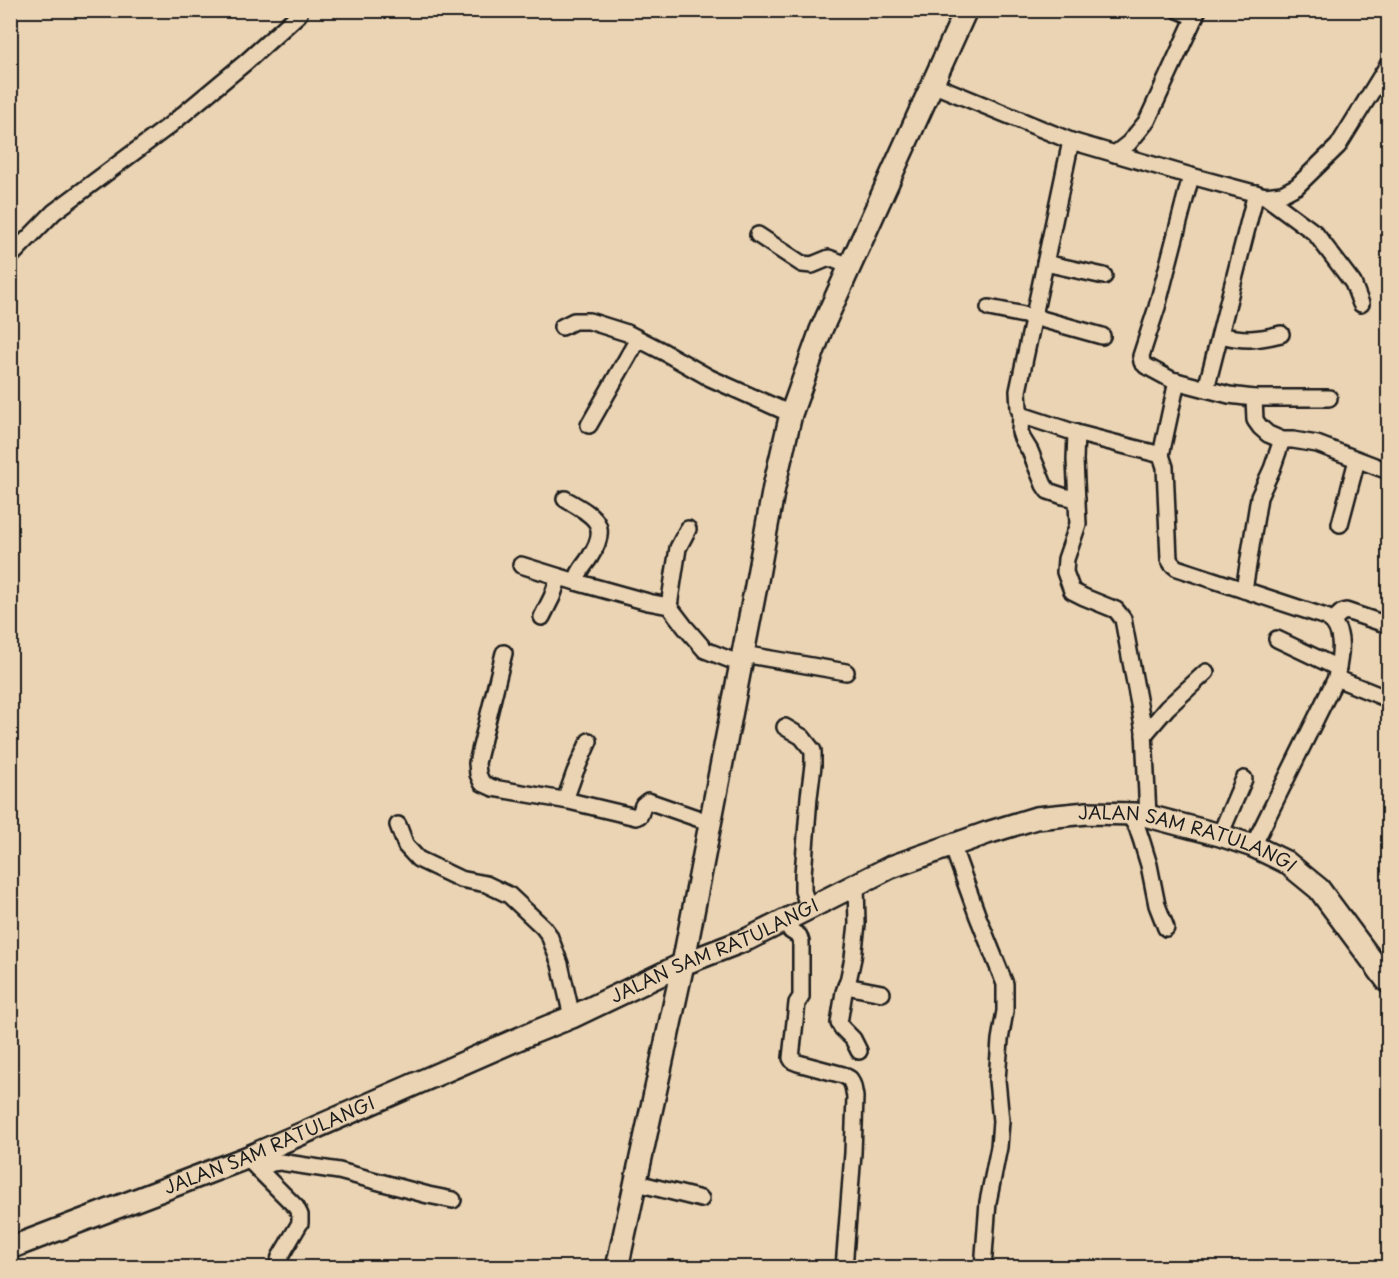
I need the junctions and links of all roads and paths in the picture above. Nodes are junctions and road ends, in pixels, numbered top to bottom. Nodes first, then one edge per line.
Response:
1 (966, 10) edge
2 (1178, 10) edge
3 (1196, 14) edge
4 (299, 15) dead end
5 (1389, 65) edge
6 (932, 84) junction
7 (1071, 141) junction
8 (1115, 154) junction
9 (1191, 176) junction
10 (1261, 195) junction
11 (758, 235) dead end
12 (10, 257) edge
13 (1045, 263) junction
14 (850, 266) junction
15 (1104, 276) dead end
16 (1361, 304) dead end
17 (989, 308) dead end
18 (1034, 317) junction
19 (562, 327) dead end
20 (1281, 334) dead end
21 (1220, 335) junction
22 (1102, 336) dead end
23 (638, 339) junction
24 (1177, 381) junction
25 (1206, 389) junction
26 (1254, 398) junction
27 (1329, 398) dead end
28 (791, 414) junction
29 (1021, 415) junction
30 (589, 425) dead end
31 (1076, 433) junction
32 (1282, 440) junction
33 (1161, 455) junction
34 (1358, 460) junction
35 (1389, 471) edge
36 (565, 499) dead end
37 (1077, 499) junction
38 (1340, 524) dead end
39 (688, 529) dead end
40 (521, 566) dead end
41 (559, 577) junction
42 (576, 582) junction
43 (1244, 590) junction
44 (669, 606) junction
45 (542, 617) dead end
46 (1332, 621) junction
47 (1389, 625) edge
48 (1277, 639) dead end
49 (504, 653) dead end
50 (742, 659) junction
51 (846, 672) dead end
52 (1206, 672) dead end
53 (1337, 673) junction
54 (1389, 699) edge
55 (785, 727) dead end
56 (1144, 735) junction
57 (590, 741) dead end
58 (1244, 779) dead end
59 (565, 800) junction
60 (1138, 815) junction
61 (711, 823) junction
62 (398, 825) dead end
63 (1220, 836) junction
64 (952, 845) junction
65 (1253, 846) junction
66 (856, 885) junction
67 (809, 908) junction
68 (789, 918) junction
69 (1166, 928) dead end
70 (683, 964) junction
71 (1385, 971) edge
72 (846, 986) junction
73 (882, 993) dead end
74 (572, 1017) junction
75 (859, 1051) dead end
76 (252, 1163) junction
77 (637, 1183) junction
78 (701, 1199) dead end
79 (453, 1200) dead end
80 (10, 1248) edge
81 (277, 1268) edge
82 (617, 1268) edge
83 (844, 1268) edge
84 (982, 1268) edge

1 - 6 street
2 - 3 street
3 - 8 street
4 - 12 street
5 - 10 street
6 - 7 street
6 - 14 street
7 - 8 street
7 - 13 street
8 - 9 street
9 - 10 street
9 - 24 street
10 - 16 street
10 - 21 street
11 - 14 street
13 - 15 street
13 - 18 street
14 - 28 street
17 - 18 street
18 - 22 street
18 - 29 street
19 - 23 street
20 - 21 street
21 - 25 street
23 - 28 street
23 - 30 street
24 - 25 street
24 - 33 street
25 - 26 street
26 - 27 street
26 - 32 street
28 - 50 street
29 - 31 street
29 - 37 street
31 - 33 street
31 - 37 street
32 - 34 street
32 - 43 street
33 - 43 street
34 - 35 street
34 - 38 street
36 - 42 street
37 - 56 street
39 - 44 street
40 - 41 street
41 - 42 street
41 - 45 street
42 - 44 street
43 - 46 street
44 - 50 street
46 - 47 street
46 - 53 street
48 - 53 street
49 - 59 street
50 - 51 street
50 - 61 street
52 - 56 street
53 - 54 street
53 - 65 street
55 - 67 street
56 - 60 street
57 - 59 street
58 - 63 street
59 - 61 street
60 - 63 street, JALAN SAM RATULANGI
60 - 64 street, JALAN SAM RATULANGI
60 - 69 street
61 - 70 street
62 - 74 street
63 - 65 street, JALAN SAM RATULANGI
64 - 66 street, JALAN SAM RATULANGI
64 - 84 street
65 - 71 street, JALAN SAM RATULANGI
66 - 67 street, JALAN SAM RATULANGI
66 - 72 street
67 - 68 street, JALAN SAM RATULANGI
68 - 70 street, JALAN SAM RATULANGI
68 - 83 street
70 - 74 street, JALAN SAM RATULANGI
70 - 77 street
72 - 73 street
72 - 75 street
74 - 76 street, JALAN SAM RATULANGI
76 - 79 street
76 - 80 street, JALAN SAM RATULANGI
76 - 81 street
77 - 78 street
77 - 82 street

